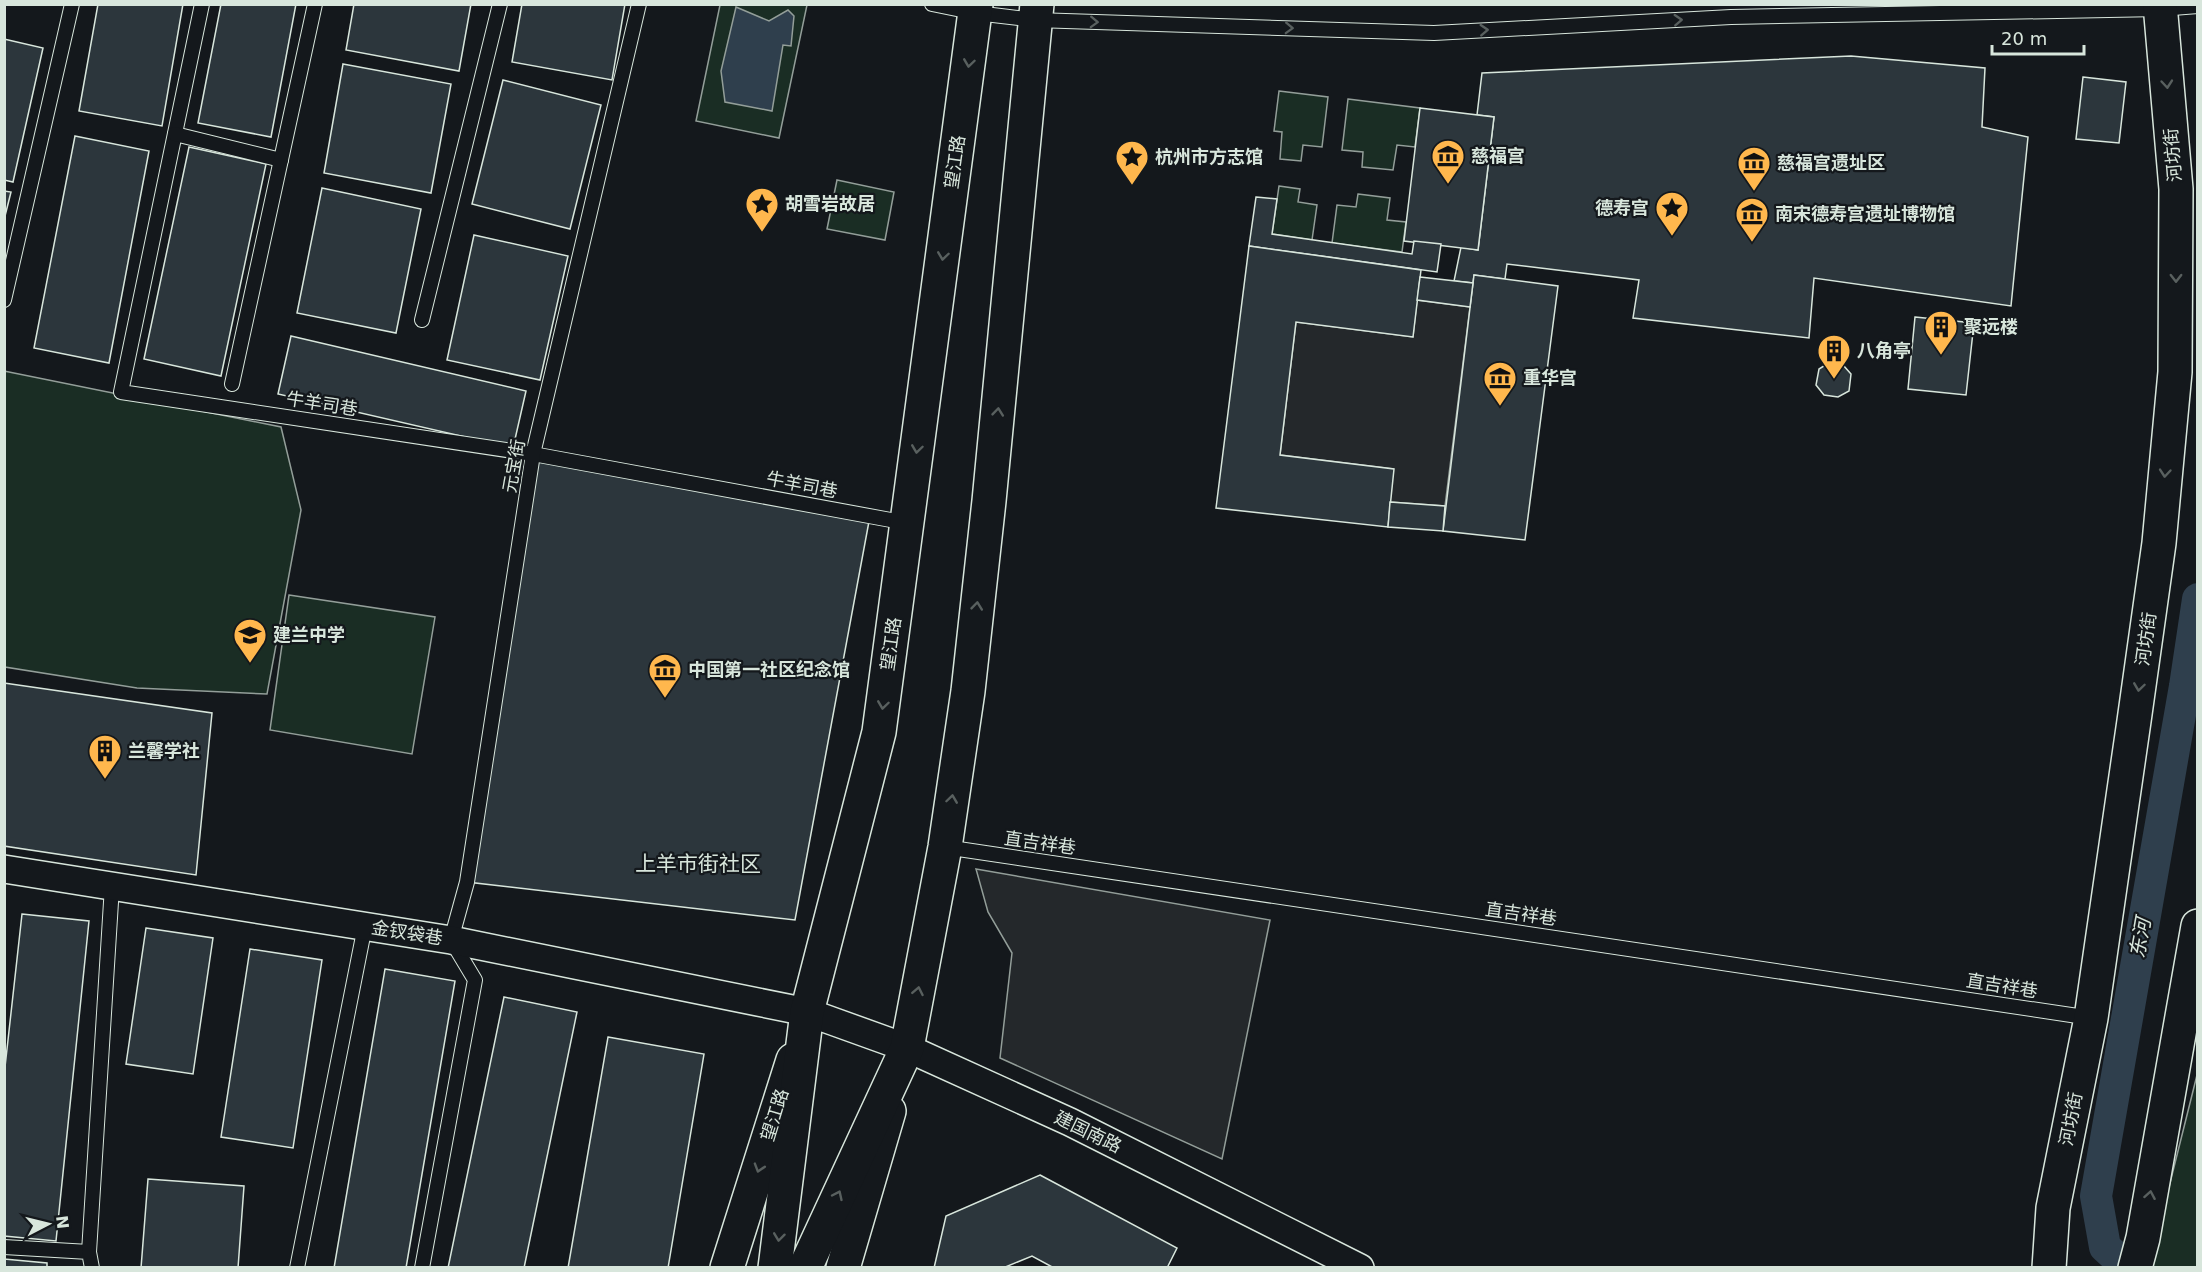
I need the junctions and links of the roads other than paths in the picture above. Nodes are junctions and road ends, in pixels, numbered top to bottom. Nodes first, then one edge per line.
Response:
1 (72, 4) edge
2 (202, 4) edge
3 (315, 4) edge
4 (500, 4) edge
5 (639, 4) edge
6 (932, 4) edge
7 (2198, 6) edge
8 (2160, 7) edge
9 (976, 9) edge
10 (1036, 12) edge
11 (174, 134) junction
12 (281, 160) junction
13 (4, 300) edge
14 (422, 320) dead end
15 (232, 384) dead end
16 (533, 454) junction
17 (907, 523) junction
18 (945, 847) junction
19 (4, 869) edge
20 (112, 886) junction
21 (365, 926) junction
22 (2198, 926) edge
23 (451, 940) junction
24 (807, 1012) junction
25 (2091, 1018) junction
26 (2189, 1029) edge
27 (907, 1048) junction
28 (4, 1247) edge
29 (89, 1252) junction
30 (2137, 1260) edge
31 (92, 1268) edge
32 (297, 1268) edge
33 (422, 1268) edge
34 (728, 1268) edge
35 (775, 1268) edge
36 (805, 1268) edge
37 (843, 1268) edge
38 (1360, 1268) edge
39 (2049, 1268) edge

1 - 13 lane
2 - 11 lane, 牛羊司巷
3 - 12 lane
4 - 14 lane
5 - 16 lane, 元宝街
6 - 9 lane
7 - 8 lane
10 -> 8 lane
8 -> 25 main road, 河坊街
9 - 10 lane
9 -> 17 main road, 望江路
18 -> 10 main road
11 - 12 lane
11 - 16 lane, 牛羊司巷
12 - 15 lane
16 - 17 lane, 牛羊司巷
16 - 23 lane, 元宝街
17 -> 24 main road, 望江路
18 - 25 lane, 直吉祥巷
27 -> 18 main road
19 - 20 street, 金钗袋巷
20 - 21 street, 金钗袋巷
20 - 29 lane
21 - 23 street, 金钗袋巷
21 - 32 lane
22 - 26 main road
23 - 24 street, 金钗袋巷
23 - 33 lane
24 - 27 street, 建国南路
24 -> 34 main road, 望江路
24 -> 35 main road
25 - 39 main road, 河坊街
30 -> 26 main road
36 -> 27 main road
27 - 37 main road
27 - 38 street, 建国南路
28 - 29 lane
29 - 31 lane

